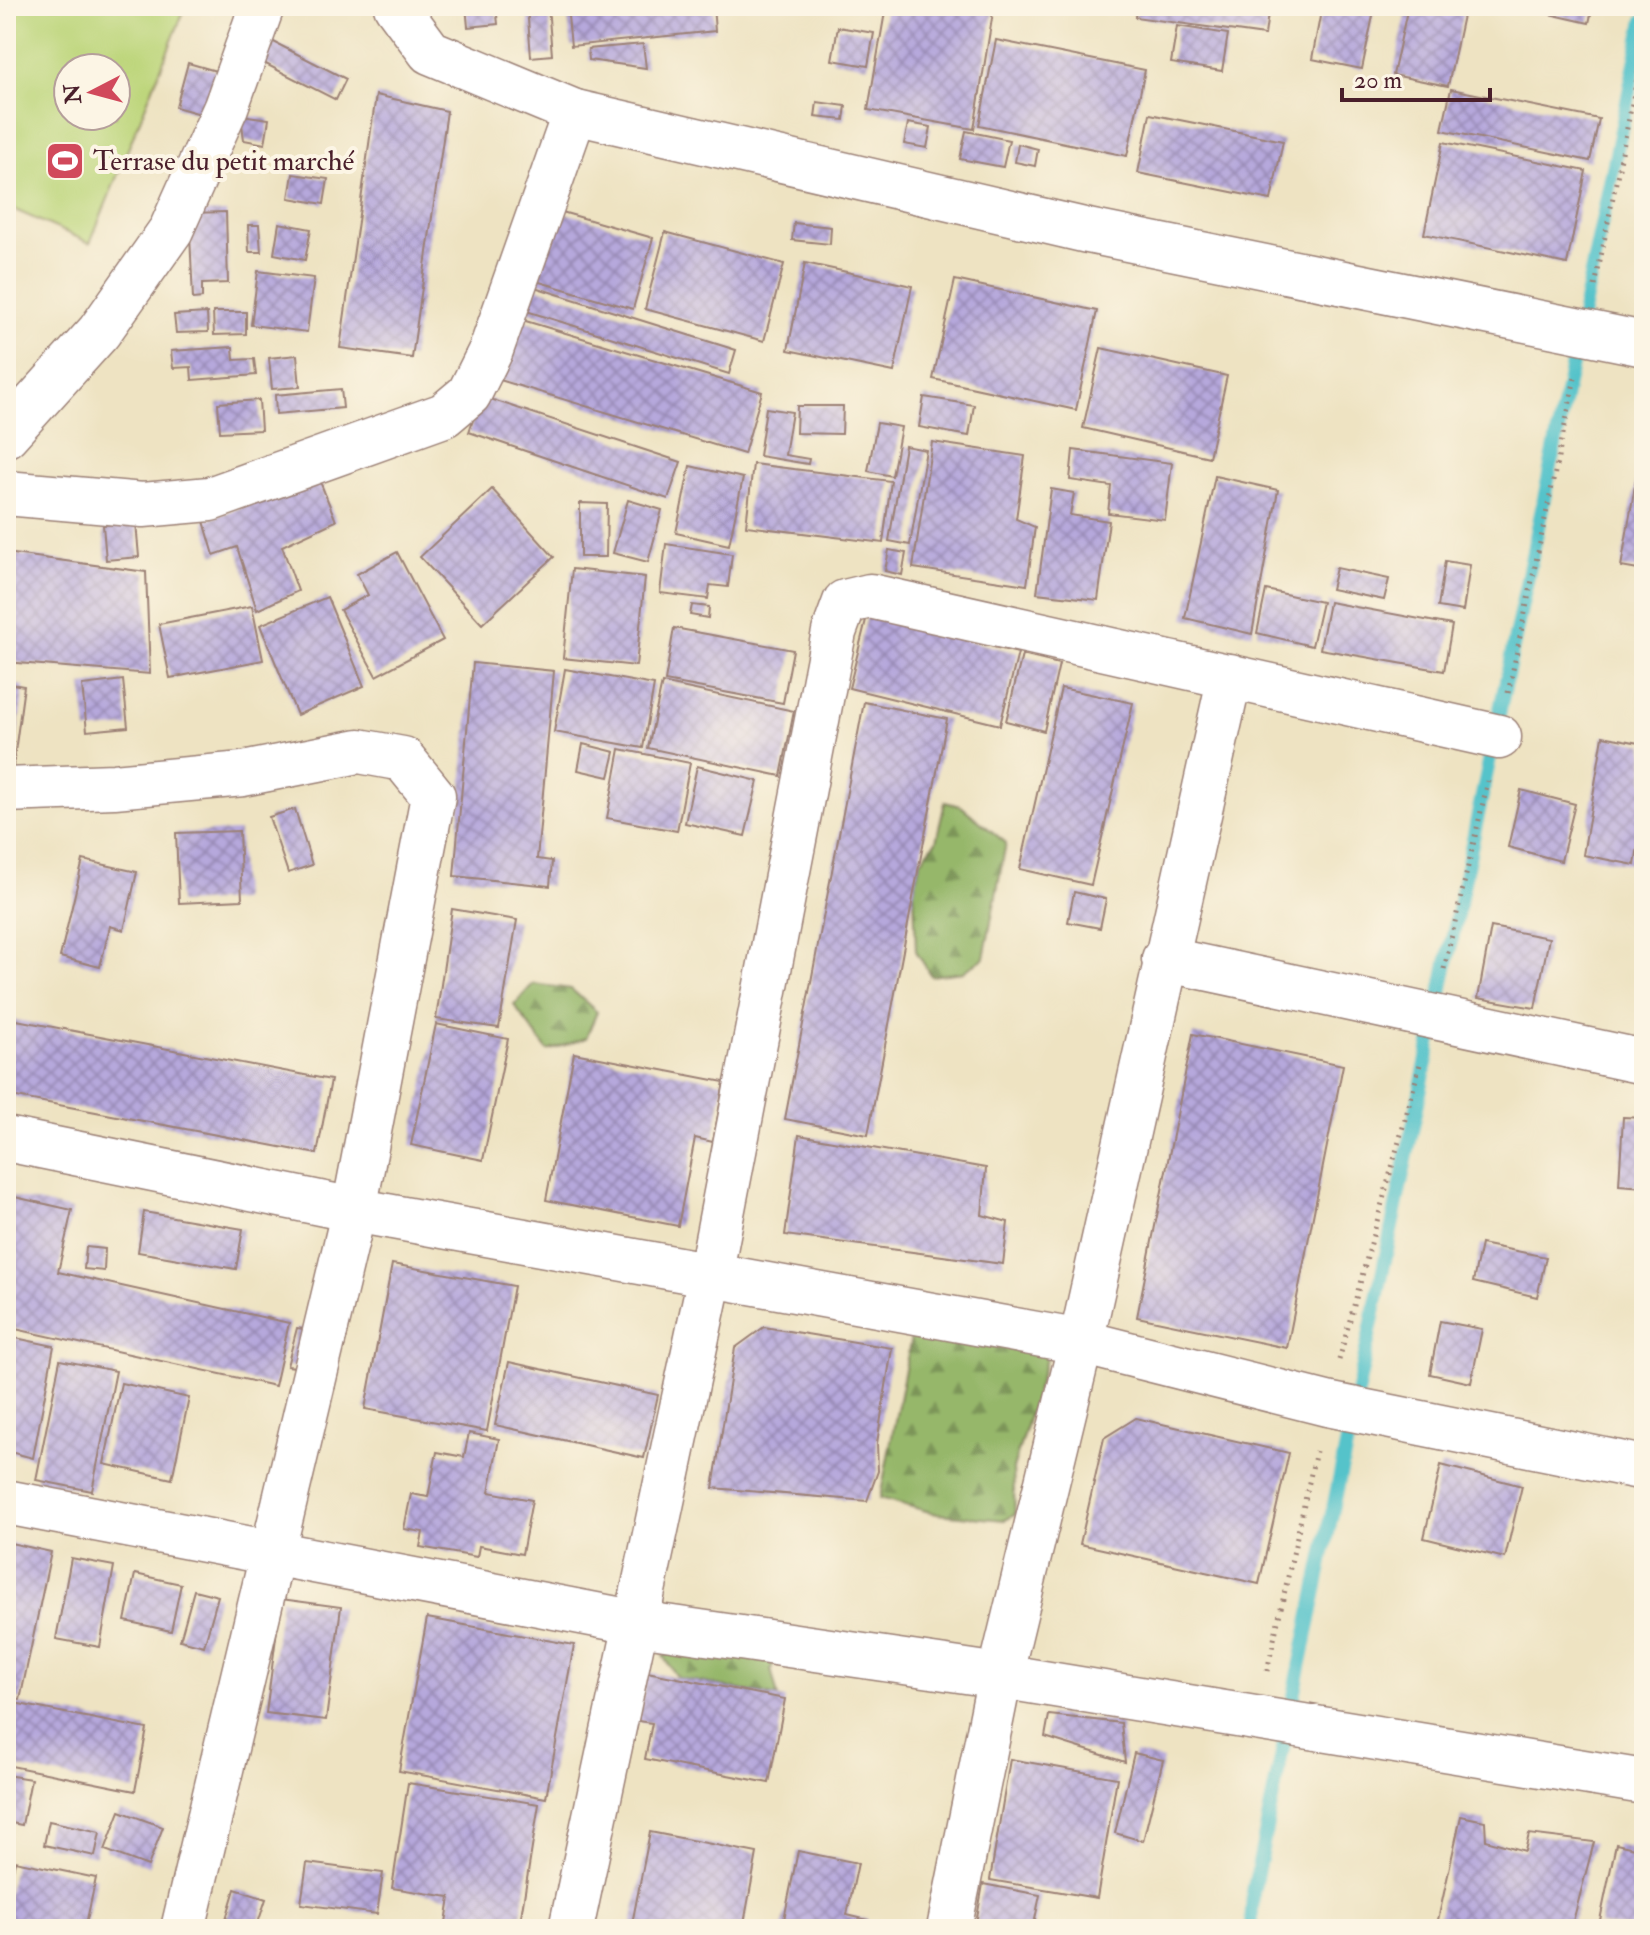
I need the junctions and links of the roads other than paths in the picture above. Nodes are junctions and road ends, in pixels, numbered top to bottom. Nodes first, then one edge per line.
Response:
1 (262, 6) edge
2 (396, 6) edge
3 (575, 112) junction
4 (1644, 344) edge
5 (6, 435) edge
6 (6, 493) edge
7 (1230, 676) junction
8 (1499, 737) road end
9 (6, 790) edge
10 (1164, 959) junction
11 (1644, 1062) edge
12 (6, 1139) edge
13 (354, 1210) junction
14 (710, 1276) junction
15 (1081, 1342) junction
16 (1644, 1468) edge
17 (6, 1502) edge
18 (274, 1551) junction
19 (638, 1623) junction
20 (1000, 1676) junction
21 (1644, 1782) edge
22 (183, 1929) edge
23 (571, 1929) edge
24 (949, 1929) edge

1 - 5 street
2 - 3 street
3 - 4 street
3 - 6 street
7 - 8 street
7 - 10 street
7 - 14 street
9 - 13 street
10 - 11 street
10 - 15 street
12 - 13 street
13 - 14 street
13 - 18 street
14 - 15 street
14 - 19 street
15 - 16 street
15 - 20 street
17 - 18 street
18 - 19 street
18 - 22 street
19 - 20 street
19 - 23 street
20 - 21 street
20 - 24 street

